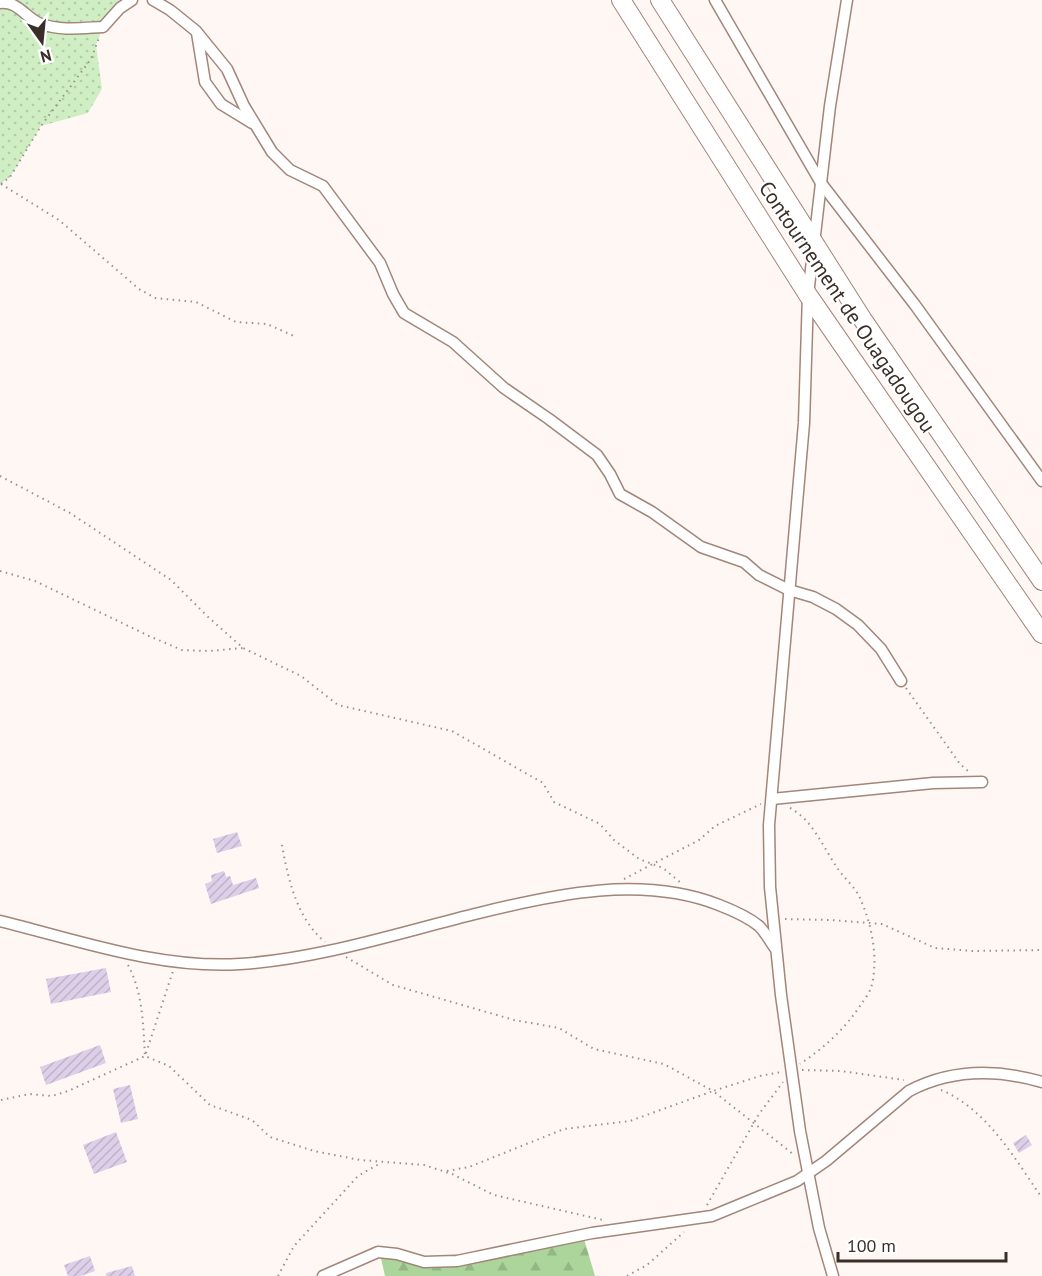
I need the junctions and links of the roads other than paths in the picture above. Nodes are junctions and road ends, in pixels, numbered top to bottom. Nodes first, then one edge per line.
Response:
1 (132, 0) edge
2 (153, 0) edge
3 (621, 0) edge
4 (660, 0) edge
5 (715, 0) edge
6 (847, 0) edge
7 (0, 3) edge
8 (196, 31) junction
9 (255, 124) junction
10 (822, 183) junction
11 (815, 241) junction
12 (808, 295) junction
13 (1042, 481) edge
14 (1042, 581) edge
15 (789, 590) junction
16 (1042, 634) edge
17 (901, 681) road end
18 (982, 782) road end
19 (772, 799) junction
20 (0, 921) edge
21 (777, 951) junction
22 (1042, 1082) edge
23 (808, 1169) junction
24 (323, 1276) edge
25 (833, 1276) edge

1 - 7 street
2 - 8 street
3 - 12 highway, Contournement de Ouagadougou
4 - 11 highway, Contournement de Ouagadougou
5 - 10 street
6 - 10 street
8 - 9 street
8 - 9 street
9 - 15 street
10 - 11 street
10 - 13 street
11 - 12 street
11 - 14 highway, Contournement de Ouagadougou
12 - 15 street
12 - 16 highway, Contournement de Ouagadougou
15 - 17 street
15 - 19 street
18 - 19 street
19 - 21 street
20 - 21 street
21 - 23 street
22 - 23 street
23 - 24 street
23 - 25 street

